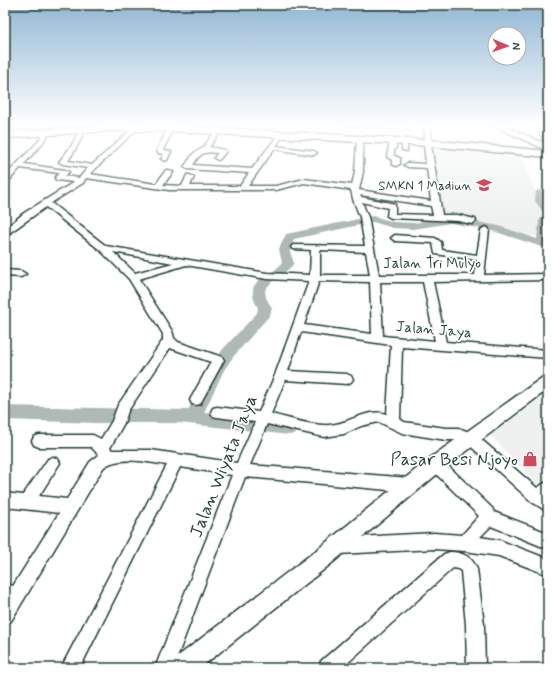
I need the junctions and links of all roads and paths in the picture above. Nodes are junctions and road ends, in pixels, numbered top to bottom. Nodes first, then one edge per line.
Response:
1 (28, 156) edge
2 (67, 156) edge
3 (106, 156) edge
4 (195, 156) edge
5 (265, 156) edge
6 (360, 156) edge
7 (391, 156) edge
8 (429, 156) edge
9 (396, 164) dead end
10 (408, 165) dead end
11 (19, 166) junction
12 (94, 166) junction
13 (430, 166) junction
14 (169, 172) dead end
15 (187, 172) junction
16 (254, 172) junction
17 (83, 178) junction
18 (5, 180) edge
19 (158, 188) junction
20 (185, 188) junction
21 (242, 188) junction
22 (356, 193) junction
23 (46, 203) junction
24 (436, 205) junction
25 (438, 218) junction
26 (472, 221) dead end
27 (485, 230) dead end
28 (6, 231) edge
29 (395, 238) dead end
30 (296, 247) dead end
31 (103, 248) junction
32 (316, 248) junction
33 (370, 249) junction
34 (481, 258) junction
35 (185, 263) junction
36 (5, 273) edge
37 (21, 274) dead end
38 (134, 277) junction
39 (548, 277) edge
40 (315, 278) junction
41 (375, 278) junction
42 (427, 278) junction
43 (479, 278) junction
44 (297, 328) junction
45 (378, 339) junction
46 (169, 340) junction
47 (397, 342) junction
48 (441, 345) junction
49 (548, 354) edge
50 (281, 375) junction
51 (347, 379) dead end
52 (548, 381) edge
53 (196, 400) dead end
54 (217, 412) dead end
55 (261, 422) junction
56 (393, 422) junction
57 (470, 438) junction
58 (39, 441) dead end
59 (105, 453) junction
60 (176, 461) junction
61 (53, 463) dead end
62 (436, 464) junction
63 (241, 470) junction
64 (410, 485) junction
65 (544, 497) edge
66 (6, 500) dead end
67 (27, 502) junction
68 (71, 506) junction
69 (488, 517) junction
70 (548, 541) edge
71 (465, 543) junction
72 (338, 546) junction
73 (548, 567) edge
74 (11, 594) edge
75 (5, 615) edge
76 (70, 668) edge
77 (164, 668) edge
78 (181, 668) edge
79 (328, 668) edge
80 (476, 668) edge

1 - 11 street
2 - 12 street
3 - 12 street
4 - 15 street
5 - 16 street
6 - 22 street
7 - 9 street
8 - 13 street
10 - 13 street
11 - 17 street
11 - 18 street
12 - 17 street
13 - 24 street
14 - 19 street
15 - 16 street
15 - 20 street
16 - 21 street
17 - 19 street
17 - 23 street
19 - 20 street
20 - 21 street
21 - 22 street
22 - 24 street
22 - 25 street
22 - 33 street, Jalan Jaya
23 - 28 street
23 - 31 street
24 - 25 street
25 - 26 street
27 - 34 street
29 - 34 street
30 - 32 street
31 - 35 street, Jalan Tri Mulyo
31 - 38 street
32 - 33 street
32 - 40 street, Jalan Wiyata Jaya
33 - 41 street, Jalan Jaya
34 - 43 street
35 - 38 street
35 - 40 street, Jalan Tri Mulyo
36 - 37 street
38 - 46 street
39 - 43 street, Jalan Tri Mulyo
40 - 41 street, Jalan Tri Mulyo
40 - 44 street, Jalan Wiyata Jaya
41 - 42 street, Jalan Tri Mulyo
41 - 45 street, Jalan Jaya
42 - 43 street, Jalan Tri Mulyo
42 - 48 street
44 - 45 street
44 - 50 street, Jalan Wiyata Jaya
45 - 47 street, Jalan Jaya
46 - 53 street
46 - 59 street
47 - 48 street, Jalan Jaya
47 - 56 street
48 - 49 street, Jalan Jaya
50 - 51 street
50 - 55 street, Jalan Wiyata Jaya
52 - 57 main road
54 - 55 street
55 - 56 street
55 - 63 street, Jalan Wiyata Jaya
56 - 57 street
57 - 62 main road
57 - 65 street
58 - 59 street
59 - 60 street
59 - 68 street
60 - 63 street
60 - 76 street
61 - 67 street
62 - 64 main road
62 - 69 street
63 - 64 street
63 - 77 street, Jalan Wiyata Jaya
64 - 72 main road
66 - 67 street
67 - 68 street
68 - 74 street
69 - 70 street
69 - 71 street
71 - 72 street
71 - 73 street
72 - 78 main road
74 - 75 street
79 - 80 street

